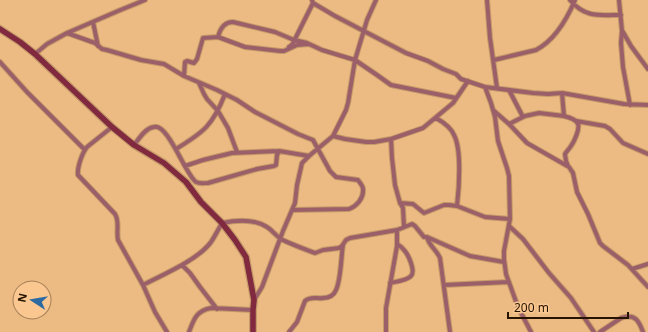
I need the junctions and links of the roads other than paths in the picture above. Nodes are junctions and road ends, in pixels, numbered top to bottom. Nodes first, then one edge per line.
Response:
1 (145, 0) edge
2 (376, 0) edge
3 (487, 0) edge
4 (619, 0) edge
5 (312, 1) edge
6 (573, 1) edge
7 (620, 15) junction
8 (93, 22) junction
9 (0, 29) edge
10 (363, 31) junction
11 (622, 31) junction
12 (67, 33) junction
13 (218, 36) junction
14 (294, 40) junction
15 (309, 44) junction
16 (98, 46) junction
17 (284, 51) junction
18 (35, 54) junction
19 (355, 60) junction
20 (494, 60) junction
21 (0, 62) edge
22 (648, 69) edge
23 (184, 76) junction
24 (468, 81) junction
25 (199, 82) junction
26 (485, 87) junction
27 (497, 88) junction
28 (510, 90) junction
29 (562, 93) junction
30 (225, 94) junction
31 (456, 98) junction
32 (630, 104) junction
33 (648, 105) edge
34 (493, 110) junction
35 (218, 111) junction
36 (564, 116) junction
37 (523, 117) junction
38 (436, 118) junction
39 (576, 121) junction
40 (509, 124) junction
41 (112, 127) junction
42 (333, 136) junction
43 (391, 139) junction
44 (134, 145) junction
45 (176, 149) junction
46 (318, 149) junction
47 (85, 150) junction
48 (279, 151) junction
49 (237, 152) junction
50 (648, 154) edge
51 (309, 156) junction
52 (185, 166) junction
53 (569, 167) junction
54 (400, 203) junction
55 (457, 206) junction
56 (292, 210) junction
57 (510, 219) junction
58 (222, 224) junction
59 (509, 226) junction
60 (404, 227) junction
61 (397, 230) junction
62 (427, 237) junction
63 (280, 239) junction
64 (397, 244) junction
65 (343, 245) junction
66 (504, 262) junction
67 (648, 264) edge
68 (182, 265) junction
69 (632, 269) junction
70 (508, 282) junction
71 (390, 283) junction
72 (143, 285) junction
73 (444, 286) junction
74 (648, 287) edge
75 (254, 300) junction
76 (217, 309) junction
77 (253, 310) junction
78 (167, 332) edge
79 (189, 332) edge
80 (255, 332) edge
81 (289, 332) edge
82 (386, 332) edge
83 (450, 332) edge
84 (531, 332) edge
85 (594, 332) edge
86 (600, 332) edge
87 (643, 332) edge

1 - 8 street
2 - 10 street
3 - 20 street
4 - 7 street
5 - 10 street
5 - 14 street
6 - 7 street
6 - 20 street
7 - 11 street
8 - 12 street
8 - 16 street
9 - 18 street
10 - 19 street
10 - 24 street
11 - 22 street
11 - 32 street
12 - 16 street
12 - 18 street
13 - 14 street
13 - 17 street
13 - 23 street
14 - 15 street
14 - 17 street
15 - 17 street
15 - 19 street
16 - 23 street
18 - 41 street
19 - 31 street
19 - 42 street
20 - 27 street
21 - 47 street
23 - 25 street
24 - 26 street
24 - 31 street
25 - 30 street
25 - 35 street
26 - 27 street
26 - 34 street
27 - 28 street
28 - 29 street
28 - 37 street
29 - 32 street
29 - 36 street
30 - 35 street
30 - 46 street
31 - 38 street
32 - 33 street
34 - 40 street
34 - 57 street
35 - 45 street
35 - 49 street
36 - 37 street
36 - 39 street
37 - 40 street
38 - 43 street
38 - 55 street
39 - 50 street
39 - 53 street
40 - 53 street
41 - 44 street
41 - 47 street
42 - 43 street
42 - 46 street
43 - 54 street
44 - 45 street
44 - 58 street
45 - 52 street
46 - 51 street
46 - 56 street
47 - 72 street
48 - 49 street
48 - 51 street
48 - 52 street
49 - 52 street
51 - 56 street
53 - 69 street
54 - 55 street
54 - 60 street
55 - 57 street
56 - 63 street
57 - 59 street
58 - 63 street
58 - 68 street
58 - 75 street
59 - 66 street
59 - 85 street
60 - 61 street
60 - 62 street
61 - 64 street
61 - 65 street
62 - 66 street
62 - 73 street
63 - 65 street
63 - 75 street
64 - 71 street
64 - 71 street
65 - 81 street
66 - 70 street
67 - 69 street
68 - 72 street
68 - 76 street
69 - 74 street
70 - 73 street
70 - 84 street
71 - 82 street
72 - 78 street
73 - 83 street
75 - 77 street
76 - 77 street
76 - 79 street
77 - 80 street
86 - 87 street

